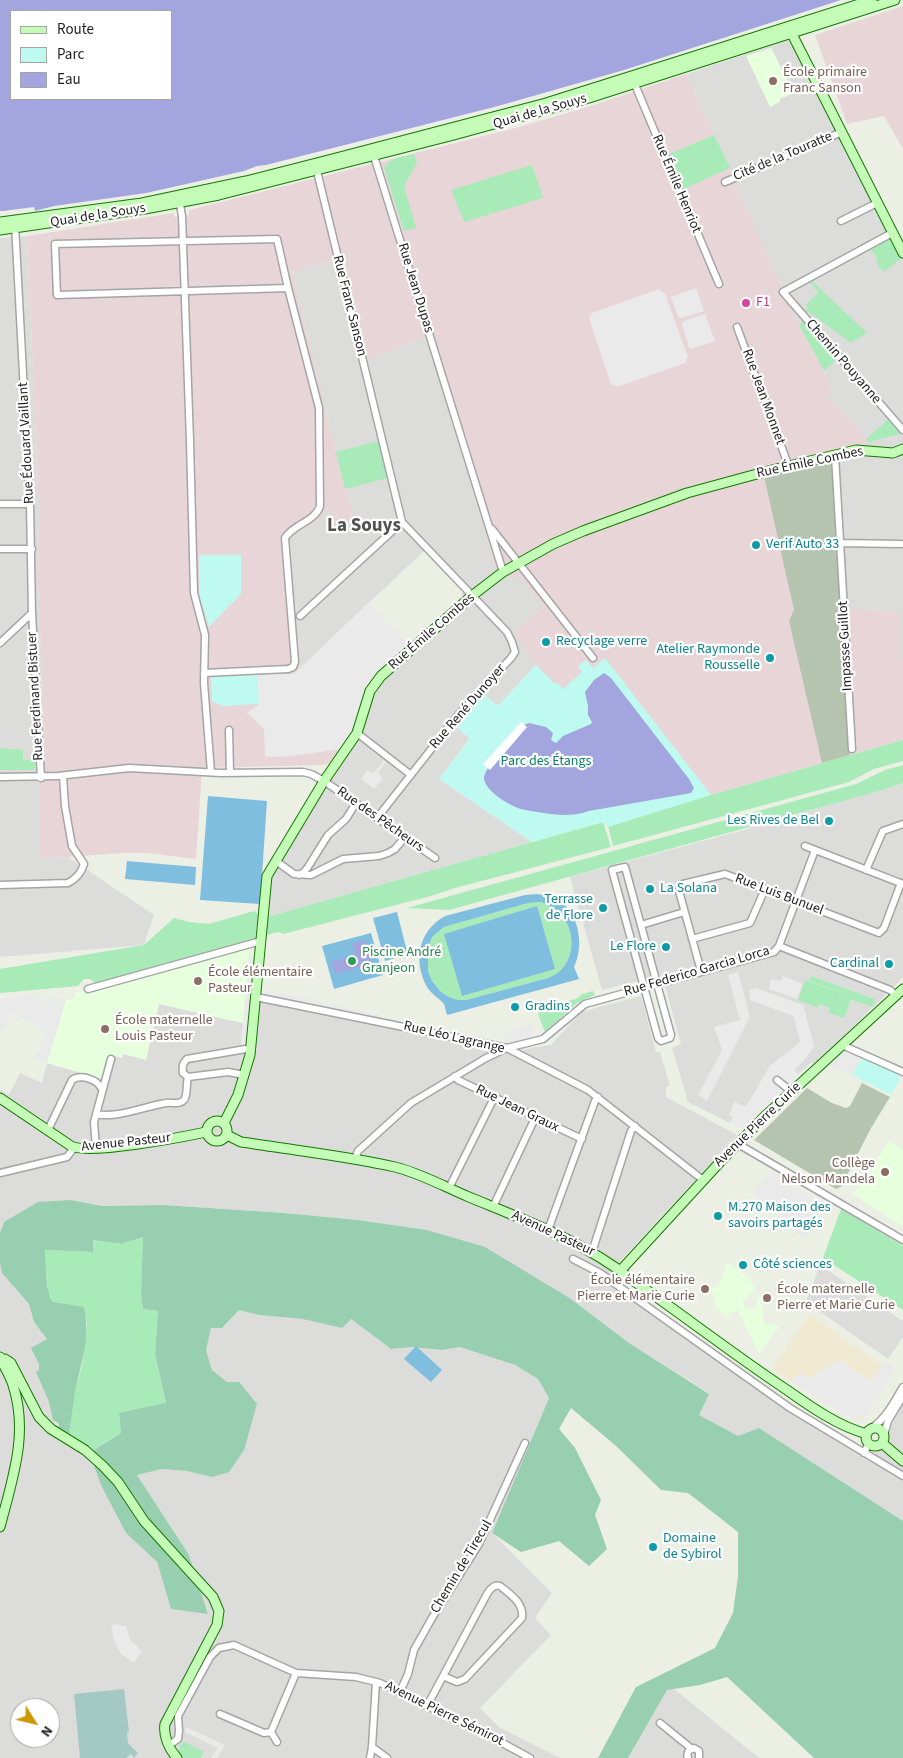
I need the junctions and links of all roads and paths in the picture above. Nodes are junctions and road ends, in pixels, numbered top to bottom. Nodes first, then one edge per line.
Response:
1 (872, 0) edge
2 (896, 0) edge
3 (791, 30) junction
4 (633, 80) junction
5 (842, 132) junction
6 (373, 152) junction
7 (316, 167) junction
8 (725, 182) dead end
9 (179, 199) junction
10 (877, 203) junction
11 (841, 221) dead end
12 (0, 222) edge
13 (15, 225) junction
14 (0, 230) edge
15 (892, 233) junction
16 (183, 240) junction
17 (903, 253) edge
18 (719, 284) dead end
19 (288, 288) junction
20 (185, 292) junction
21 (737, 327) dead end
22 (903, 430) edge
23 (903, 449) edge
24 (835, 455) junction
25 (789, 467) junction
26 (0, 504) edge
27 (30, 504) junction
28 (402, 522) junction
29 (490, 527) junction
30 (841, 543) junction
31 (901, 544) dead end
32 (0, 549) edge
33 (32, 549) junction
34 (519, 562) junction
35 (503, 572) junction
36 (472, 595) junction
37 (32, 614) junction
38 (300, 616) dead end
39 (0, 643) edge
40 (592, 658) dead end
41 (204, 672) junction
42 (229, 730) dead end
43 (357, 733) junction
44 (852, 749) dead end
45 (211, 772) junction
46 (230, 773) junction
47 (411, 774) junction
48 (63, 776) junction
49 (0, 777) edge
50 (41, 778) junction
51 (324, 781) junction
52 (356, 803) junction
53 (377, 818) junction
54 (903, 824) edge
55 (405, 837) junction
56 (805, 846) dead end
57 (815, 850) junction
58 (435, 858) dead end
59 (276, 861) junction
60 (866, 870) junction
61 (299, 875) junction
62 (902, 884) edge
63 (0, 885) edge
64 (764, 889) junction
65 (796, 901) junction
66 (684, 912) junction
67 (640, 925) junction
68 (692, 939) junction
69 (261, 941) junction
70 (779, 946) junction
71 (701, 972) junction
72 (656, 983) junction
73 (644, 987) junction
74 (88, 989) dead end
75 (899, 992) edge
76 (256, 997) junction
77 (842, 1045) junction
78 (507, 1048) junction
79 (251, 1049) junction
80 (111, 1059) dead end
81 (903, 1072) edge
82 (244, 1075) junction
83 (455, 1076) junction
84 (188, 1077) junction
85 (777, 1080) dead end
86 (102, 1089) junction
87 (792, 1092) junction
88 (598, 1097) junction
89 (0, 1098) edge
90 (494, 1098) junction
91 (96, 1114) junction
92 (535, 1118) junction
93 (224, 1123) junction
94 (635, 1126) junction
95 (48, 1130) junction
96 (206, 1132) junction
97 (226, 1135) junction
98 (582, 1139) junction
99 (738, 1144) junction
100 (74, 1148) junction
101 (96, 1148) junction
102 (355, 1159) junction
103 (0, 1173) edge
104 (703, 1180) junction
105 (449, 1188) junction
106 (493, 1207) junction
107 (548, 1230) junction
108 (903, 1240) edge
109 (591, 1251) junction
110 (573, 1259) dead end
111 (621, 1270) junction
112 (1, 1359) edge
113 (903, 1387) edge
114 (903, 1396) edge
115 (869, 1435) junction
116 (883, 1438) junction
117 (525, 1443) dead end
118 (864, 1452) junction
119 (903, 1461) edge
120 (903, 1476) edge
121 (0, 1509) edge
122 (0, 1527) edge
123 (296, 1673) junction
124 (444, 1676) junction
125 (376, 1682) junction
126 (400, 1692) junction
127 (427, 1706) junction
128 (220, 1714) dead end
129 (660, 1723) dead end
130 (271, 1732) junction
131 (277, 1742) dead end
132 (169, 1745) junction
133 (372, 1747) junction
134 (692, 1749) junction
135 (177, 1758) edge
136 (370, 1758) edge
137 (387, 1758) edge
138 (530, 1758) edge
139 (687, 1758) edge
140 (699, 1758) edge

1 - 3 street, Quai de la Souys
2 - 3 street, Quai de la Souys
3 - 4 street, Quai de la Souys
3 - 5 street
4 - 6 street, Quai de la Souys
4 - 18 street, Rue Émile Henriot
5 - 8 street, Cité de la Touratte
5 - 10 street
6 - 7 street, Quai de la Souys
6 - 29 street, Rue Jean Dupas
7 - 9 street, Quai de la Souys
7 - 28 street, Rue Franc Sanson
9 - 13 street, Quai de la Souys
9 - 16 street
10 - 11 street
10 - 15 street
12 - 13 street, Quai de la Souys
13 - 14 street, Quai de la Souys
13 - 27 street, Rue Édouard Vaillant
15 - 17 street
15 - 22 street, Chemin Pouyanne
16 - 19 street
16 - 20 street
16 - 20 street
19 - 20 street
19 - 41 street
20 - 41 street
21 - 25 street, Rue Jean Monnet
23 - 24 street, Rue Émile Combes
24 - 25 street, Rue Émile Combes
24 - 30 street, Impasse Guillot
25 - 34 street, Rue Émile Combes
26 - 27 street
27 - 33 street, Rue Édouard Vaillant
28 - 36 street
28 - 38 street
29 - 34 street
29 - 35 street, Rue Jean Dupas
30 - 31 street
30 - 44 street, Impasse Guillot
32 - 33 street
33 - 37 street, Rue Édouard Vaillant
34 - 35 street, Rue Émile Combes
34 - 40 street
35 - 36 street, Rue Émile Combes
36 - 43 street, Rue Émile Combes
36 - 47 street, Rue René Dunoyer
37 - 39 street
37 - 50 street, Rue Ferdinand Bistuer
41 - 45 street
42 - 46 street
43 - 47 street
43 - 51 street, Rue Émile Combes
45 - 46 street
45 - 48 street
46 - 51 street
47 - 53 street, Rue René Dunoyer
48 - 50 street
48 - 63 street
49 - 50 street
51 - 52 street, Rue des Pêcheurs
51 - 59 street, Rue Émile Combes
52 - 53 street, Rue des Pêcheurs
52 - 61 street
53 - 55 street, Rue des Pêcheurs
54 - 60 street
55 - 58 street, Rue des Pêcheurs
55 - 61 street
56 - 57 street
57 - 60 street
57 - 65 street, Rue Federico Garcia Lorca
59 - 61 street
59 - 69 street, Rue Émile Combes
60 - 62 street
62 - 65 street, Rue Luis Bunuel
64 - 65 street, Rue Luis Bunuel
64 - 66 street, Rue Luis Bunuel
64 - 68 street
65 - 70 street, Rue Federico Garcia Lorca
66 - 67 street
66 - 68 street, Rue Luis Bunuel
67 - 72 street
67 - 73 street
68 - 71 street, Rue Luis Bunuel
69 - 74 street
69 - 76 street, Rue Émile Combes
70 - 71 street, Rue Federico Garcia Lorca
70 - 75 street
71 - 72 street, Rue Federico Garcia Lorca
72 - 73 street, Rue Federico Garcia Lorca
72 - 73 street
73 - 78 street, Rue Federico Garcia Lorca
75 - 77 street, Avenue Pierre Curie
76 - 78 street, Rue Léo Lagrange
76 - 79 street, Rue Émile Combes
77 - 81 street
77 - 87 street, Avenue Pierre Curie
78 - 83 street
78 - 88 street, Rue Léo Lagrange
79 - 82 street, Rue Émile Combes
79 - 84 street
80 - 86 street
82 - 84 street
82 - 93 street, Rue Émile Combes
83 - 90 street, Rue Jean Graux
83 - 102 street
84 - 91 street
85 - 87 street
86 - 91 street
86 - 95 street
87 - 99 street, Avenue Pierre Curie
88 - 94 street, Rue Léo Lagrange
88 - 98 street
89 - 95 street, Avenue Pasteur
90 - 92 street, Rue Jean Graux
90 - 105 street
91 - 101 street
92 - 98 street, Rue Jean Graux
92 - 106 street
93 - 96 street
93 - 97 street
94 - 104 street, Rue Léo Lagrange
94 - 109 street
95 - 100 street, Avenue Pasteur
96 - 97 street
96 - 101 street, Avenue Pasteur
97 - 102 street, Avenue Pasteur
98 - 107 street
99 - 104 street, Avenue Pierre Curie
99 - 108 street
100 - 101 street, Avenue Pasteur
100 - 103 street
102 - 105 street, Avenue Pasteur
104 - 111 street, Avenue Pierre Curie
105 - 106 street, Avenue Pasteur
106 - 107 street, Avenue Pasteur
107 - 109 street, Avenue Pasteur
109 - 111 street, Avenue Pasteur
110 - 118 street, Avenue Pasteur
111 - 115 street, Avenue Pasteur
112 - 121 street
112 - 122 street
112 - 132 street
113 - 115 street
114 - 116 street
115 - 116 street
115 - 116 street
115 - 118 street
116 - 119 street
117 - 126 street, Chemin de Tirecul
118 - 120 street, Avenue Pasteur
123 - 125 street, Avenue Pierre Sémirot
123 - 130 street
123 - 132 street
124 - 124 street
124 - 127 street
125 - 126 street, Avenue Pierre Sémirot
125 - 133 street
126 - 127 street, Avenue Pierre Sémirot
127 - 138 street, Avenue Pierre Sémirot
128 - 130 street
129 - 134 street
130 - 131 street
132 - 135 street
133 - 136 street
133 - 137 street
134 - 139 street
134 - 140 street

